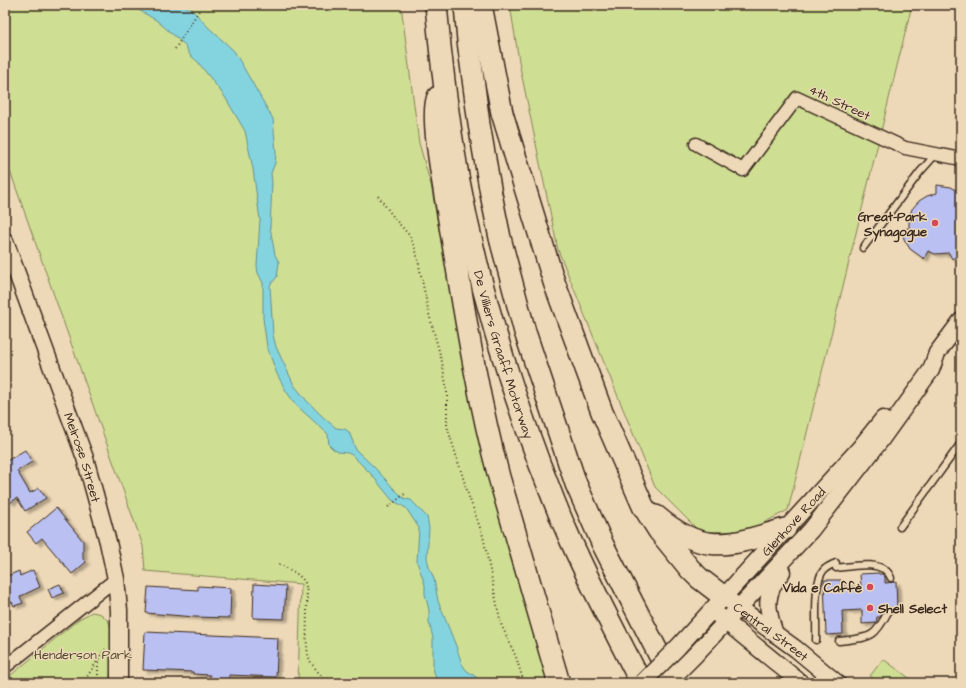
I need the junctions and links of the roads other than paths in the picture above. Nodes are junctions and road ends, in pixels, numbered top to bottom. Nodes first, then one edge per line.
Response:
1 (436, 5) edge
2 (465, 5) edge
3 (481, 5) edge
4 (445, 85) junction
5 (696, 144) dead end
6 (936, 154) junction
7 (961, 159) edge
8 (5, 241) edge
9 (863, 248) dead end
10 (961, 321) edge
11 (937, 354) junction
12 (961, 443) edge
13 (643, 506) junction
14 (900, 527) dead end
15 (785, 529) junction
16 (793, 549) junction
17 (891, 578) dead end
18 (116, 579) junction
19 (725, 604) junction
20 (888, 612) dead end
21 (725, 621) junction
22 (775, 634) junction
23 (816, 640) dead end
24 (839, 641) dead end
25 (5, 667) edge
26 (559, 682) edge
27 (119, 683) edge
28 (642, 683) edge
29 (667, 683) edge
30 (674, 683) edge
31 (802, 683) edge
32 (837, 683) edge

1 - 4 highway, De Villiers Graaff Motorway
2 - 30 highway
3 - 13 highway
4 - 26 highway
4 - 28 highway, De Villiers Graaff Motorway
5 - 6 street, 4th Street
6 - 7 street, 4th Street
6 - 9 lane
8 - 18 main road, Melrose Street
10 - 11 main road, Glenhove Road
11 - 15 main road, Glenhove Road
11 - 16 main road, Glenhove Road
12 - 14 lane
13 - 15 highway
13 - 19 highway
15 - 19 main road, Glenhove Road
16 - 19 main road, Glenhove Road
16 - 22 main road
17 - 23 lane
18 - 25 street
18 - 27 main road, Melrose Street
19 - 21 main road, Glenhove Road
19 - 22 main road, Central Street
19 - 28 main road, Glenhove Road, bridge
20 - 24 lane
21 - 29 main road, Glenhove Road, bridge
21 - 31 main road, Central Street
22 - 32 main road, Central Street

